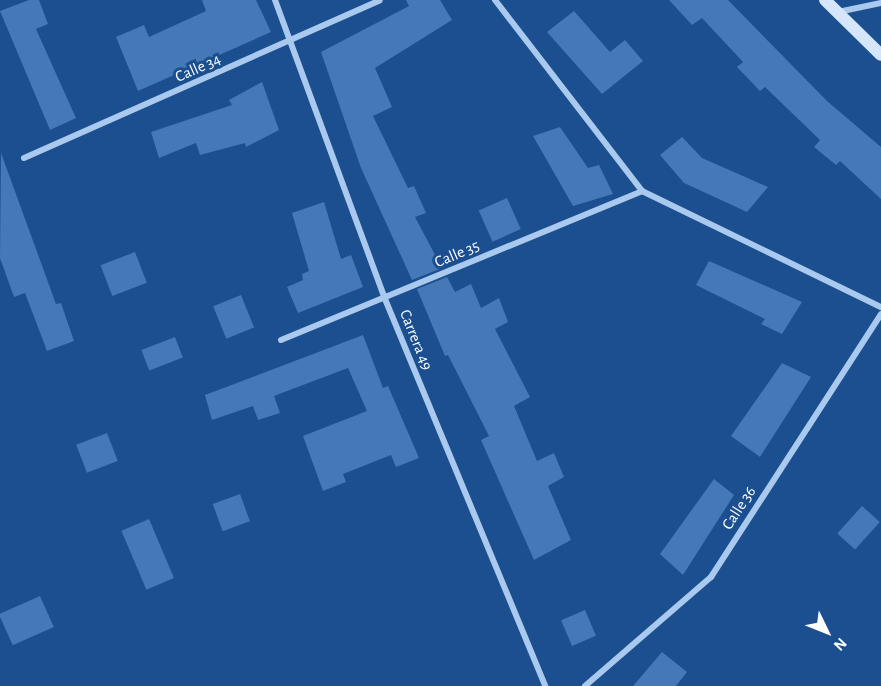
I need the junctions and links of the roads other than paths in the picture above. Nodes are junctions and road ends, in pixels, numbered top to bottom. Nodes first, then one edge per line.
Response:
1 (275, 0) edge
2 (380, 0) edge
3 (495, 0) edge
4 (825, 0) edge
5 (881, 3) edge
6 (838, 12) junction
7 (291, 42) junction
8 (881, 55) edge
9 (24, 158) dead end
10 (642, 190) junction
11 (385, 299) junction
12 (881, 307) edge
13 (881, 314) edge
14 (281, 340) dead end
15 (545, 686) edge
16 (585, 686) edge

1 - 7 street, Carrera 49
2 - 7 street, Calle 34
3 - 10 street
4 - 6 main road
5 - 6 street
6 - 8 main road
7 - 9 street, Calle 34
7 - 11 street, Carrera 49
10 - 11 street, Calle 35
10 - 12 street
11 - 14 street, Calle 35
11 - 15 street, Carrera 49
13 - 16 street, Calle 36

